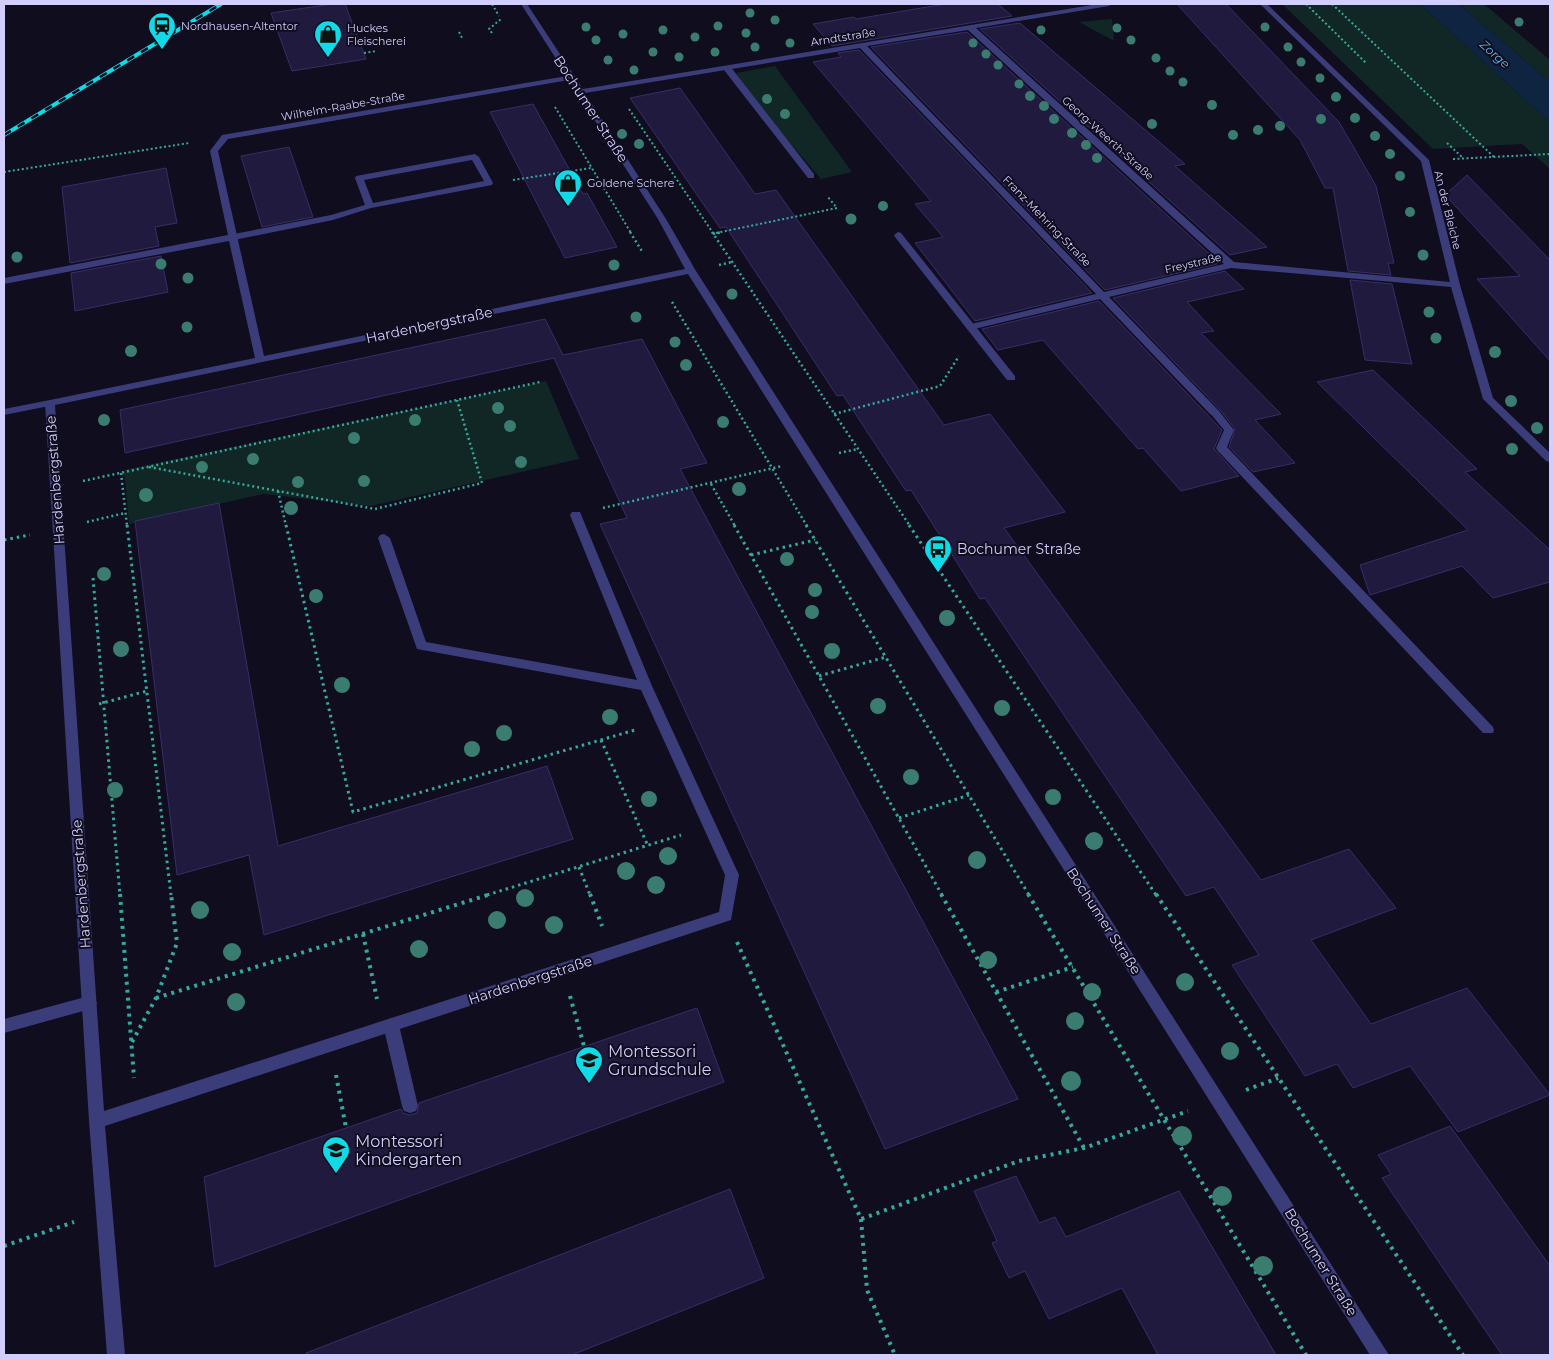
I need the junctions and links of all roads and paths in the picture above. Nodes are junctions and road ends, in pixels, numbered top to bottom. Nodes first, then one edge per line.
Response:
1 (524, 4) edge
2 (1109, 4) edge
3 (1263, 4) edge
4 (1332, 4) edge
5 (501, 19) dead end
6 (970, 27) junction
7 (459, 32) dead end
8 (492, 34) dead end
9 (462, 38) dead end
10 (862, 45) junction
11 (377, 51) dead end
12 (364, 53) dead end
13 (727, 68) junction
14 (570, 78) junction
15 (540, 83) junction
16 (614, 87) junction
17 (579, 92) junction
18 (225, 137) junction
19 (1550, 154) edge
20 (1494, 157) junction
21 (1425, 160) junction
22 (592, 168) junction
23 (4, 172) edge
24 (810, 176) joint
25 (489, 183) junction
26 (370, 206) junction
27 (713, 234) junction
28 (898, 235) dead end
29 (234, 237) junction
30 (1232, 265) junction
31 (691, 271) junction
32 (658, 278) junction
33 (4, 281) edge
34 (1455, 285) junction
35 (1103, 295) junction
36 (970, 327) junction
37 (260, 359) junction
38 (1011, 378) dead end
39 (540, 382) dead end
40 (457, 400) junction
41 (50, 403) junction
42 (4, 412) edge
43 (834, 414) junction
44 (858, 449) junction
45 (810, 459) junction
46 (1550, 459) edge
47 (147, 467) junction
48 (772, 469) junction
49 (83, 471) dead end
50 (121, 472) junction
51 (84, 481) junction
52 (711, 484) junction
53 (56, 487) junction
54 (84, 489) dead end
55 (278, 491) junction
56 (126, 513) junction
57 (87, 514) dead end
58 (576, 515) joint
59 (88, 522) junction
60 (58, 528) junction
61 (89, 531) dead end
62 (384, 538) dead end
63 (815, 540) junction
64 (751, 555) junction
65 (92, 569) dead end
66 (886, 657) junction
67 (819, 676) junction
68 (646, 686) junction
69 (146, 691) junction
70 (106, 702) junction
71 (70, 711) junction
72 (664, 722) junction
73 (1488, 730) dead end
74 (601, 740) junction
75 (969, 795) junction
76 (899, 818) junction
77 (711, 826) junction
78 (648, 846) junction
79 (578, 867) junction
80 (726, 916) junction
81 (362, 934) junction
82 (613, 953) junction
83 (1073, 967) junction
84 (562, 970) junction
85 (996, 992) junction
86 (156, 998) junction
87 (89, 1003) junction
88 (4, 1026) edge
89 (387, 1026) junction
90 (331, 1045) junction
91 (584, 1046) dead end
92 (1278, 1078) junction
93 (1218, 1100) junction
94 (410, 1106) dead end
95 (1165, 1119) junction
96 (97, 1121) junction
97 (346, 1128) dead end
98 (1084, 1148) junction
99 (104, 1212) junction
100 (861, 1219) junction
101 (4, 1246) edge
102 (116, 1355) edge
103 (896, 1355) edge
104 (1306, 1355) edge
105 (1380, 1355) edge
106 (1463, 1355) edge

1 - 14 street, Bochumer Straße
2 - 6 street, Arndtstraße
3 - 21 street, An der Bleiche
4 - 20 path
5 - 8 path
6 - 10 street, Arndtstraße
6 - 30 street, Georg-Weerth-Straße
7 - 9 path
10 - 13 street, Arndtstraße
10 - 35 street, Franz-Mehring-Straße
11 - 12 path
13 - 16 street, Arndtstraße
13 - 24 street
14 - 15 street, Wilhelm-Raabe-Straße
14 - 17 street, Bochumer Straße
15 - 18 street, Wilhelm-Raabe-Straße
15 - 22 path
16 - 17 street, Arndtstraße
16 - 27 path
17 - 31 street, Bochumer Straße
18 - 23 path
18 - 29 street
19 - 20 path
20 - 21 path
21 - 34 street, An der Bleiche
22 - 25 path
22 - 32 path
24 - 27 path
25 - 26 street
25 - 26 street
26 - 29 street
27 - 43 path
28 - 36 street
29 - 33 street
29 - 37 street
30 - 34 street, Freystraße
30 - 35 street, Freystraße
31 - 32 street, Hardenbergstraße
31 - 45 street, Bochumer Straße
32 - 37 street, Hardenbergstraße
32 - 48 path
34 - 46 street, An der Bleiche
35 - 36 street, Freystraße
35 - 73 street, Franz-Mehring-Straße
36 - 38 street
36 - 43 path
37 - 41 street, Hardenbergstraße
39 - 40 path
40 - 47 path
40 - 55 path
41 - 42 street
41 - 53 street, Hardenbergstraße
43 - 44 path
44 - 45 path
44 - 92 path
45 - 48 path
45 - 93 street, Bochumer Straße
47 - 50 path
47 - 55 path
48 - 52 path
48 - 63 path
49 - 51 path
50 - 51 path
50 - 56 path
51 - 53 path
51 - 54 path
52 - 58 path
52 - 64 path
53 - 60 street, Hardenbergstraße
55 - 74 path
56 - 59 path
56 - 69 path
57 - 59 path
58 - 68 street
59 - 60 path
59 - 61 path
60 - 71 street, Hardenbergstraße
62 - 68 street
63 - 64 path
63 - 66 path
64 - 67 path
65 - 70 path
66 - 67 path
66 - 75 path
67 - 76 path
68 - 72 street
69 - 70 path
69 - 86 path
70 - 71 path
70 - 86 path
71 - 87 street, Hardenbergstraße
72 - 74 path
72 - 77 street
74 - 78 path
75 - 76 path
75 - 83 path
76 - 85 path
77 - 78 path
77 - 80 street
78 - 79 path
79 - 81 path
79 - 82 path
80 - 82 street, Hardenbergstraße
80 - 100 path
81 - 86 path
81 - 89 path
82 - 84 street, Hardenbergstraße
83 - 85 path
83 - 95 path
84 - 89 street, Hardenbergstraße
84 - 91 path
85 - 98 path
87 - 88 street
87 - 96 street, Hardenbergstraße
89 - 90 street, Hardenbergstraße
89 - 94 street
90 - 96 street, Hardenbergstraße
90 - 97 path
92 - 93 path
92 - 106 path
93 - 95 path
93 - 105 street, Bochumer Straße
95 - 98 path
95 - 104 path
96 - 99 street, Hardenbergstraße
98 - 100 path
99 - 101 path
99 - 102 street, Hardenbergstraße
100 - 103 path

